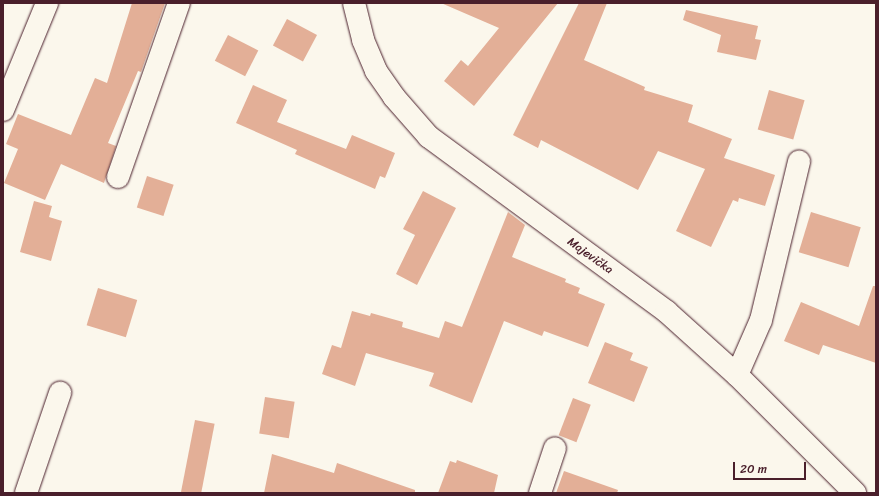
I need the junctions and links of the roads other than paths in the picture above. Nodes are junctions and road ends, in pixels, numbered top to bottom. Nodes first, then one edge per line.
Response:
1 (47, 3) edge
2 (180, 3) edge
3 (354, 3) edge
4 (3, 110) edge
5 (799, 162) dead end
6 (118, 177) dead end
7 (737, 375) junction
8 (60, 394) dead end
9 (555, 448) dead end
10 (26, 493) edge
11 (540, 493) edge
12 (855, 493) edge

1 - 4 street
2 - 6 street
3 - 7 street, Majevička
5 - 7 street
7 - 12 street, Majevička
8 - 10 street
9 - 11 street

